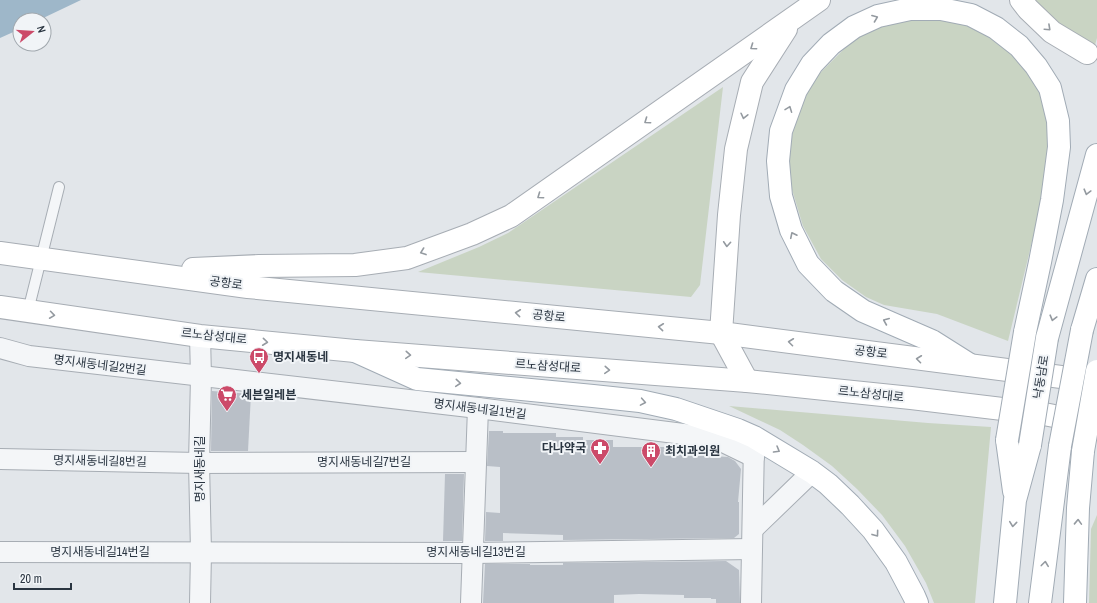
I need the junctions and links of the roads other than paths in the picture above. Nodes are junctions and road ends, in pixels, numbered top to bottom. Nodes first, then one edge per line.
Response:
1 (819, 0) edge
2 (1021, 0) edge
3 (792, 19) junction
4 (1087, 53) dead end
5 (1097, 155) edge
6 (60, 187) dead end
7 (0, 253) edge
8 (41, 259) junction
9 (137, 271) junction
10 (1097, 279) edge
11 (0, 307) edge
12 (28, 311) junction
13 (721, 333) junction
14 (200, 336) junction
15 (0, 348) edge
16 (355, 351) junction
17 (970, 365) junction
18 (1097, 371) edge
19 (201, 377) junction
20 (747, 381) junction
21 (1097, 382) edge
22 (478, 408) junction
23 (1097, 424) edge
24 (754, 447) junction
25 (0, 459) edge
26 (476, 462) junction
27 (199, 463) junction
28 (812, 472) junction
29 (1015, 500) junction
30 (752, 529) junction
31 (752, 549) junction
32 (0, 552) edge
33 (200, 552) junction
34 (472, 553) junction
35 (200, 603) edge
36 (471, 603) edge
37 (751, 603) edge
38 (917, 603) edge
39 (1005, 603) edge
40 (1040, 603) edge
41 (1075, 603) edge

1 - 3 main road
2 -> 4 main road
3 -> 9 main road
3 -> 13 main road
5 -> 29 main road, 낙동남로, bridge
6 - 8 lane
7 - 8 main road, 공항로
8 - 9 main road, 공항로
8 - 12 lane
13 -> 9 main road, 공항로
40 -> 10 main road, bridge
11 - 12 main road, 르노삼성대로
12 -> 14 main road, 르노삼성대로
17 -> 13 main road, 공항로
13 - 20 main road
14 -> 16 main road, 르노삼성대로
14 - 19 street, 명지새동네길
15 - 19 street, 명지새동네길2번길
16 -> 20 main road, 르노삼성대로
16 -> 24 main road
17 - 21 main road, 공항로
17 -> 29 main road, bridge
41 -> 18 main road, bridge
19 - 22 street, 명지새동네길1번길
19 - 27 street, 명지새동네길
20 - 23 main road, 르노삼성대로
22 - 24 street, 명지새동네길1번길
22 - 26 street
24 -> 28 main road
24 - 30 street
25 - 27 street, 명지새동네길8번길
26 - 27 street, 명지새동네길7번길
26 - 34 street
27 - 33 street, 명지새동네길
28 - 30 street
28 -> 38 main road
29 -> 39 main road, 낙동남로
30 - 31 street
31 - 34 street, 명지새동네길13번길
31 - 37 street
32 - 33 street, 명지새동네길14번길
33 - 34 street, 명지새동네길13번길
33 - 35 street, 명지새동네길
34 - 36 street

